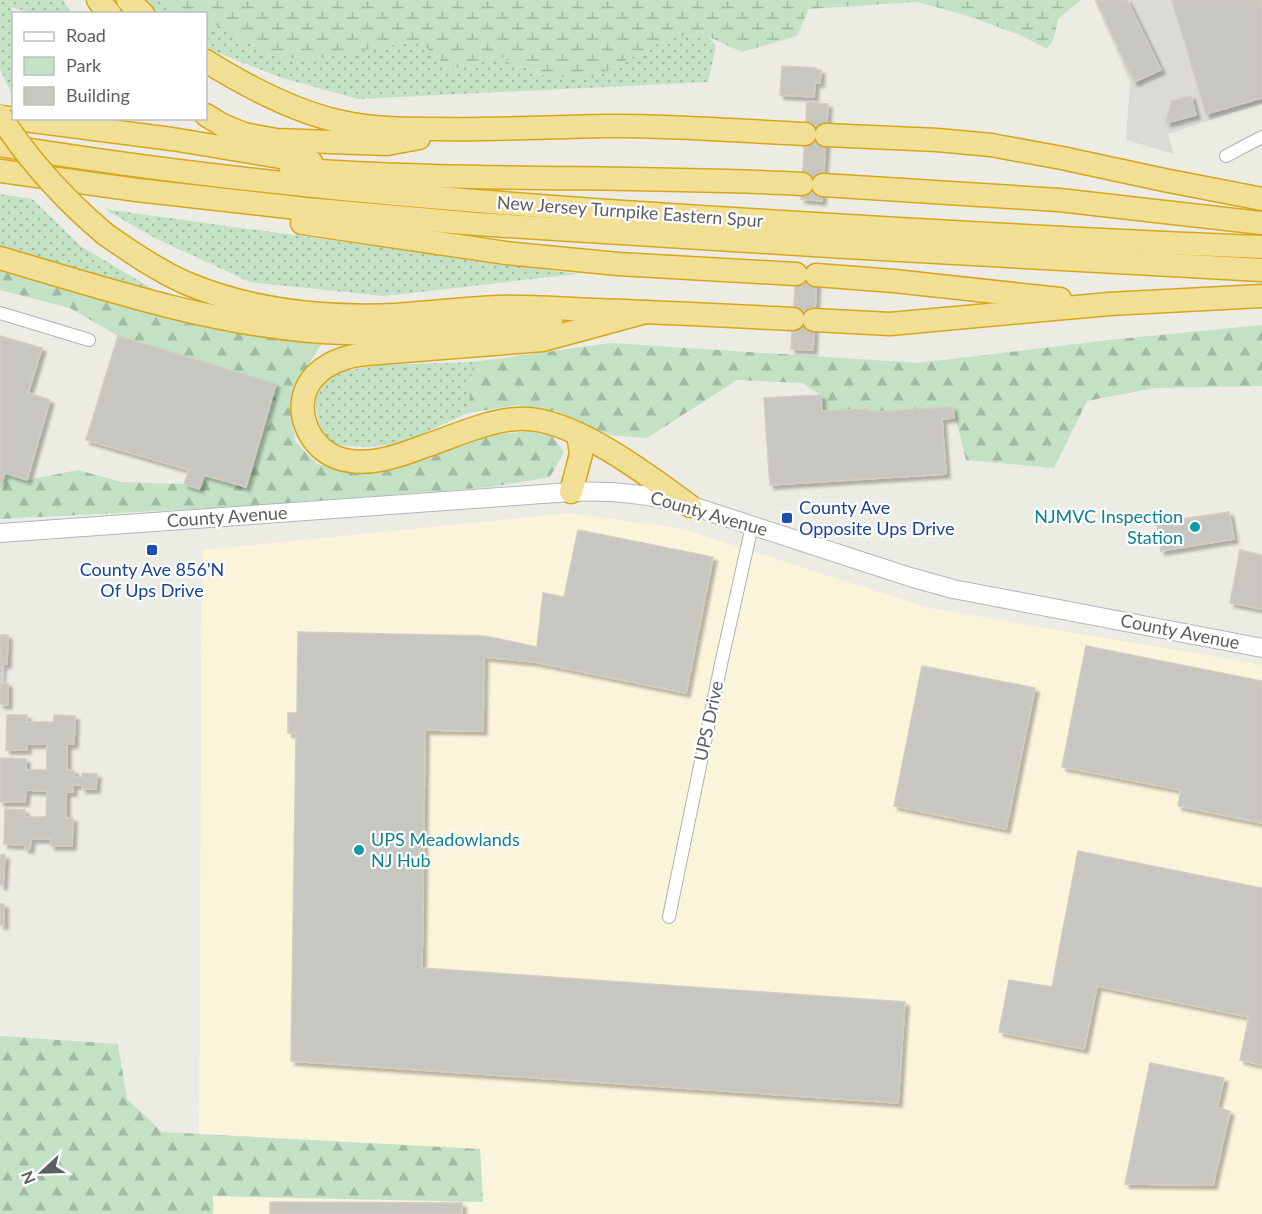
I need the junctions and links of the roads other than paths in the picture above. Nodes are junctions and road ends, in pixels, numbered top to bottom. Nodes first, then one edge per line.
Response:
1 (98, 0) edge
2 (128, 0) edge
3 (108, 12) edge
4 (141, 12) edge
5 (207, 62) edge
6 (0, 116) edge
7 (207, 116) edge
8 (30, 120) edge
9 (476, 129) junction
10 (1262, 137) edge
11 (0, 144) edge
12 (1226, 156) dead end
13 (0, 171) edge
14 (479, 176) junction
15 (0, 182) edge
16 (1262, 200) edge
17 (1262, 223) edge
18 (1262, 247) edge
19 (0, 258) edge
20 (1262, 270) edge
21 (1262, 296) edge
22 (1109, 304) junction
23 (645, 312) junction
24 (0, 313) edge
25 (89, 340) dead end
26 (578, 434) junction
27 (570, 492) junction
28 (690, 506) junction
29 (752, 526) junction
30 (0, 533) edge
31 (1262, 648) edge
32 (669, 917) dead end

1 - 3 highway
2 - 4 highway
5 - 9 highway
6 - 23 highway, bridge
7 - 9 highway
8 - 14 highway
9 - 16 highway
10 - 12 street
11 - 14 highway
11 - 18 highway, New Jersey Turnpike Eastern Spur
13 - 20 highway, New Jersey Turnpike Eastern Spur
14 - 17 highway
15 - 22 highway
19 - 23 highway
21 - 22 highway
22 - 23 highway
23 - 26 highway
24 - 25 street
26 - 27 highway
26 - 28 highway
27 - 28 main road, County Avenue
27 - 30 main road, County Avenue
28 - 29 main road, County Avenue
29 - 31 main road, County Avenue
29 - 32 street, UPS Drive

